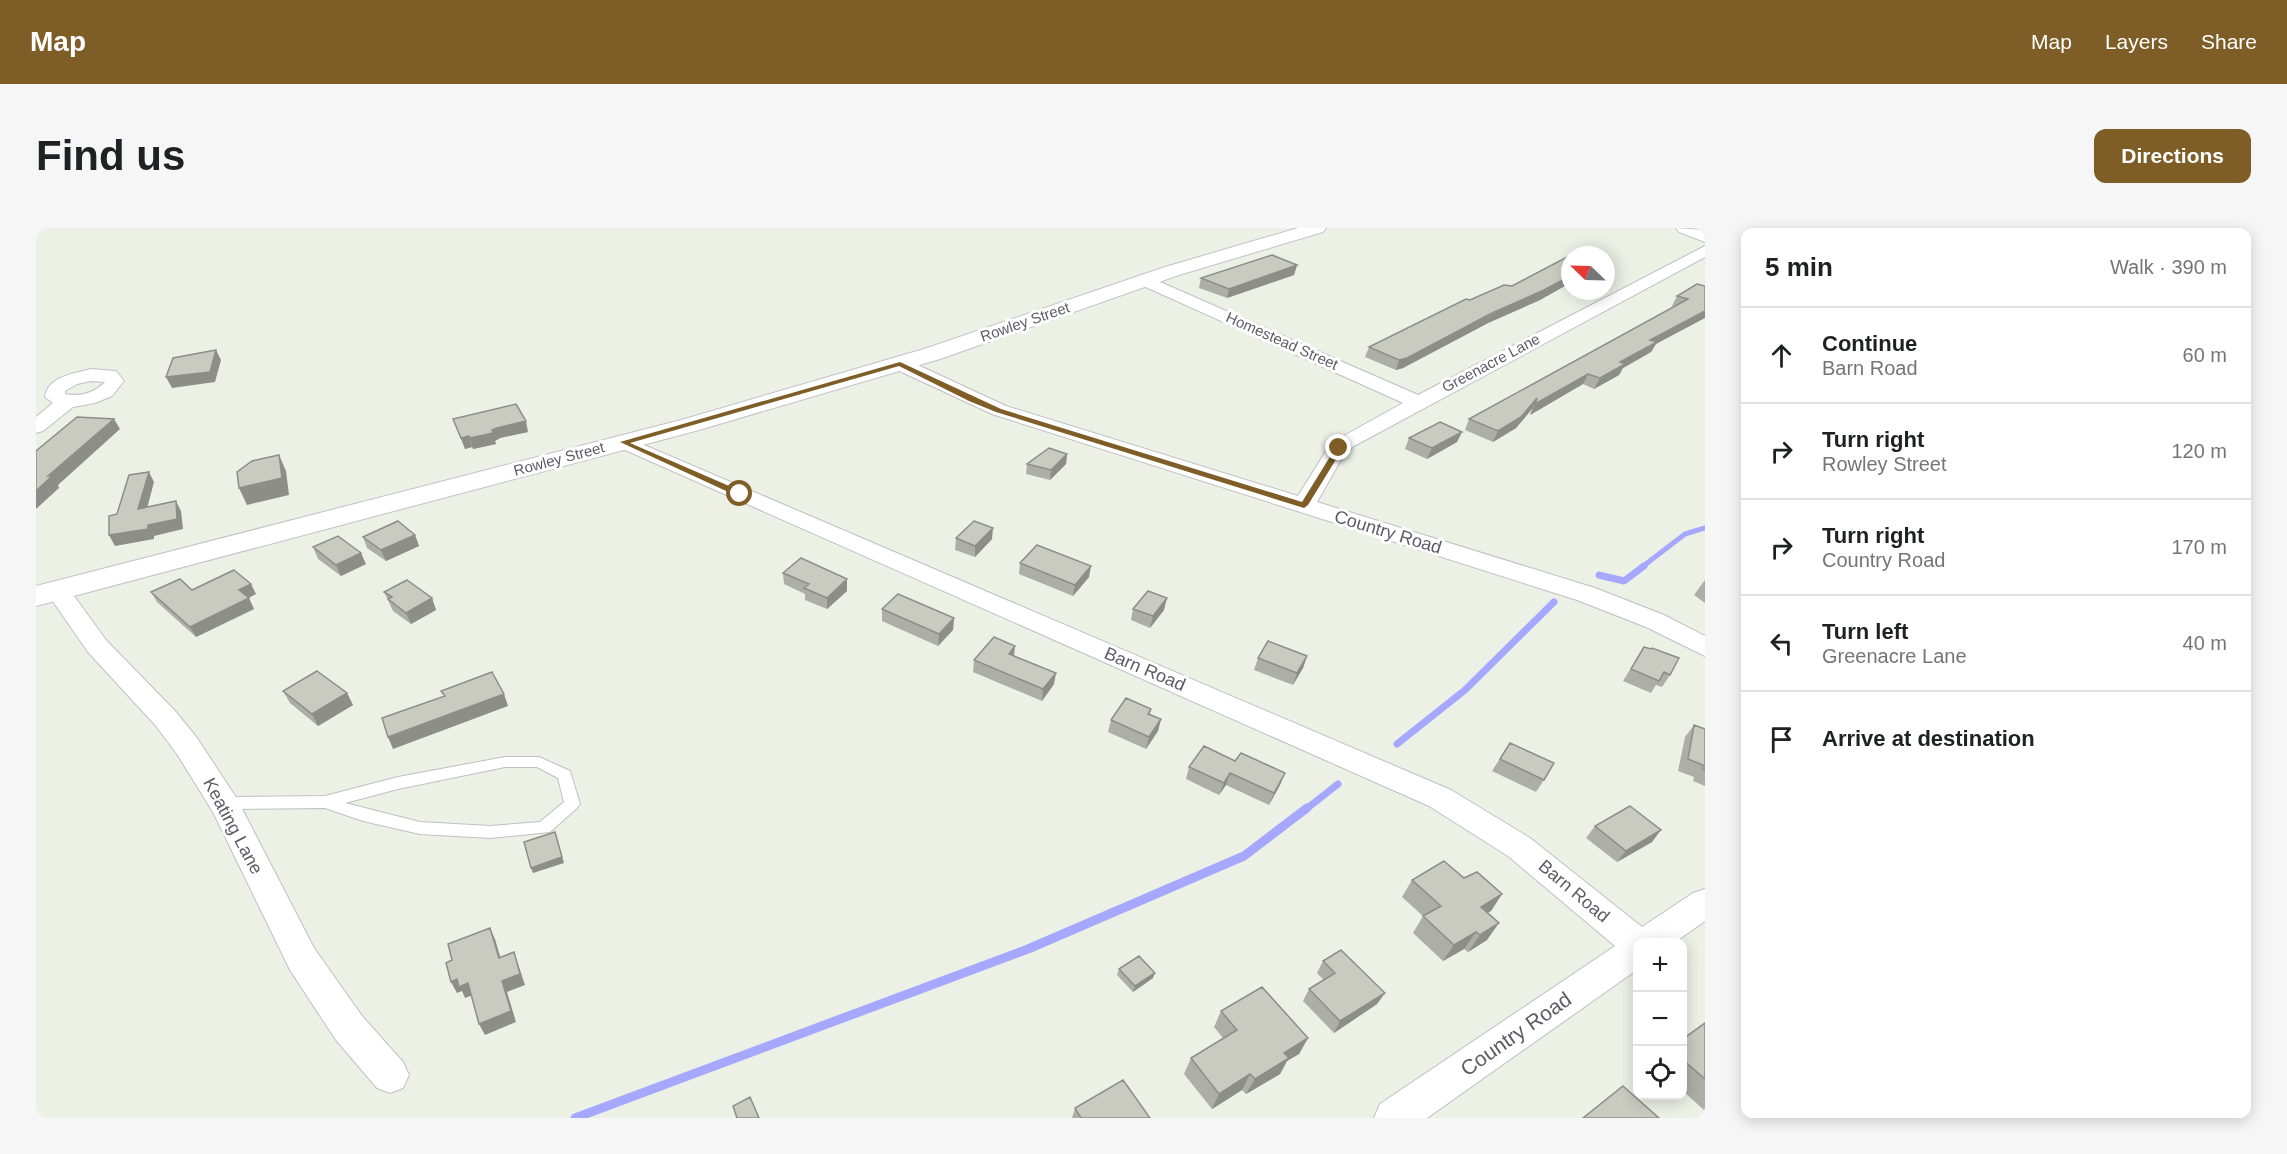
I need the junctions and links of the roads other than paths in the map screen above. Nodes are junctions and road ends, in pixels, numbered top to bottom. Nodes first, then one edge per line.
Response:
1 (1317, 228) edge
2 (1685, 228) edge
3 (1705, 236) edge
4 (1705, 251) edge
5 (1145, 281) junction
6 (900, 364) junction
7 (68, 401) dead end
8 (1418, 402) junction
9 (36, 427) edge
10 (623, 442) junction
11 (1304, 505) junction
12 (47, 593) edge
13 (1705, 647) edge
14 (325, 802) junction
15 (224, 803) junction
16 (1705, 903) edge
17 (1654, 938) edge
18 (1633, 943) edge
19 (1633, 951) edge
20 (390, 1075) dead end
21 (1394, 1118) edge

1 - 5 street, Rowley Street
2 - 3 street
4 - 8 street, Greenacre Lane
5 - 6 street, Rowley Street
5 - 8 street, Homestead Street
6 - 10 street, Rowley Street
6 - 11 street, Country Road
7 - 9 street
8 - 11 street, Greenacre Lane
10 - 12 street, Rowley Street
10 - 18 street, Barn Road
11 - 13 street, Country Road
12 - 15 street, Keating Lane
14 - 14 lane
14 - 15 lane
15 - 20 street, Keating Lane
16 - 17 street
19 - 21 street, Country Road

